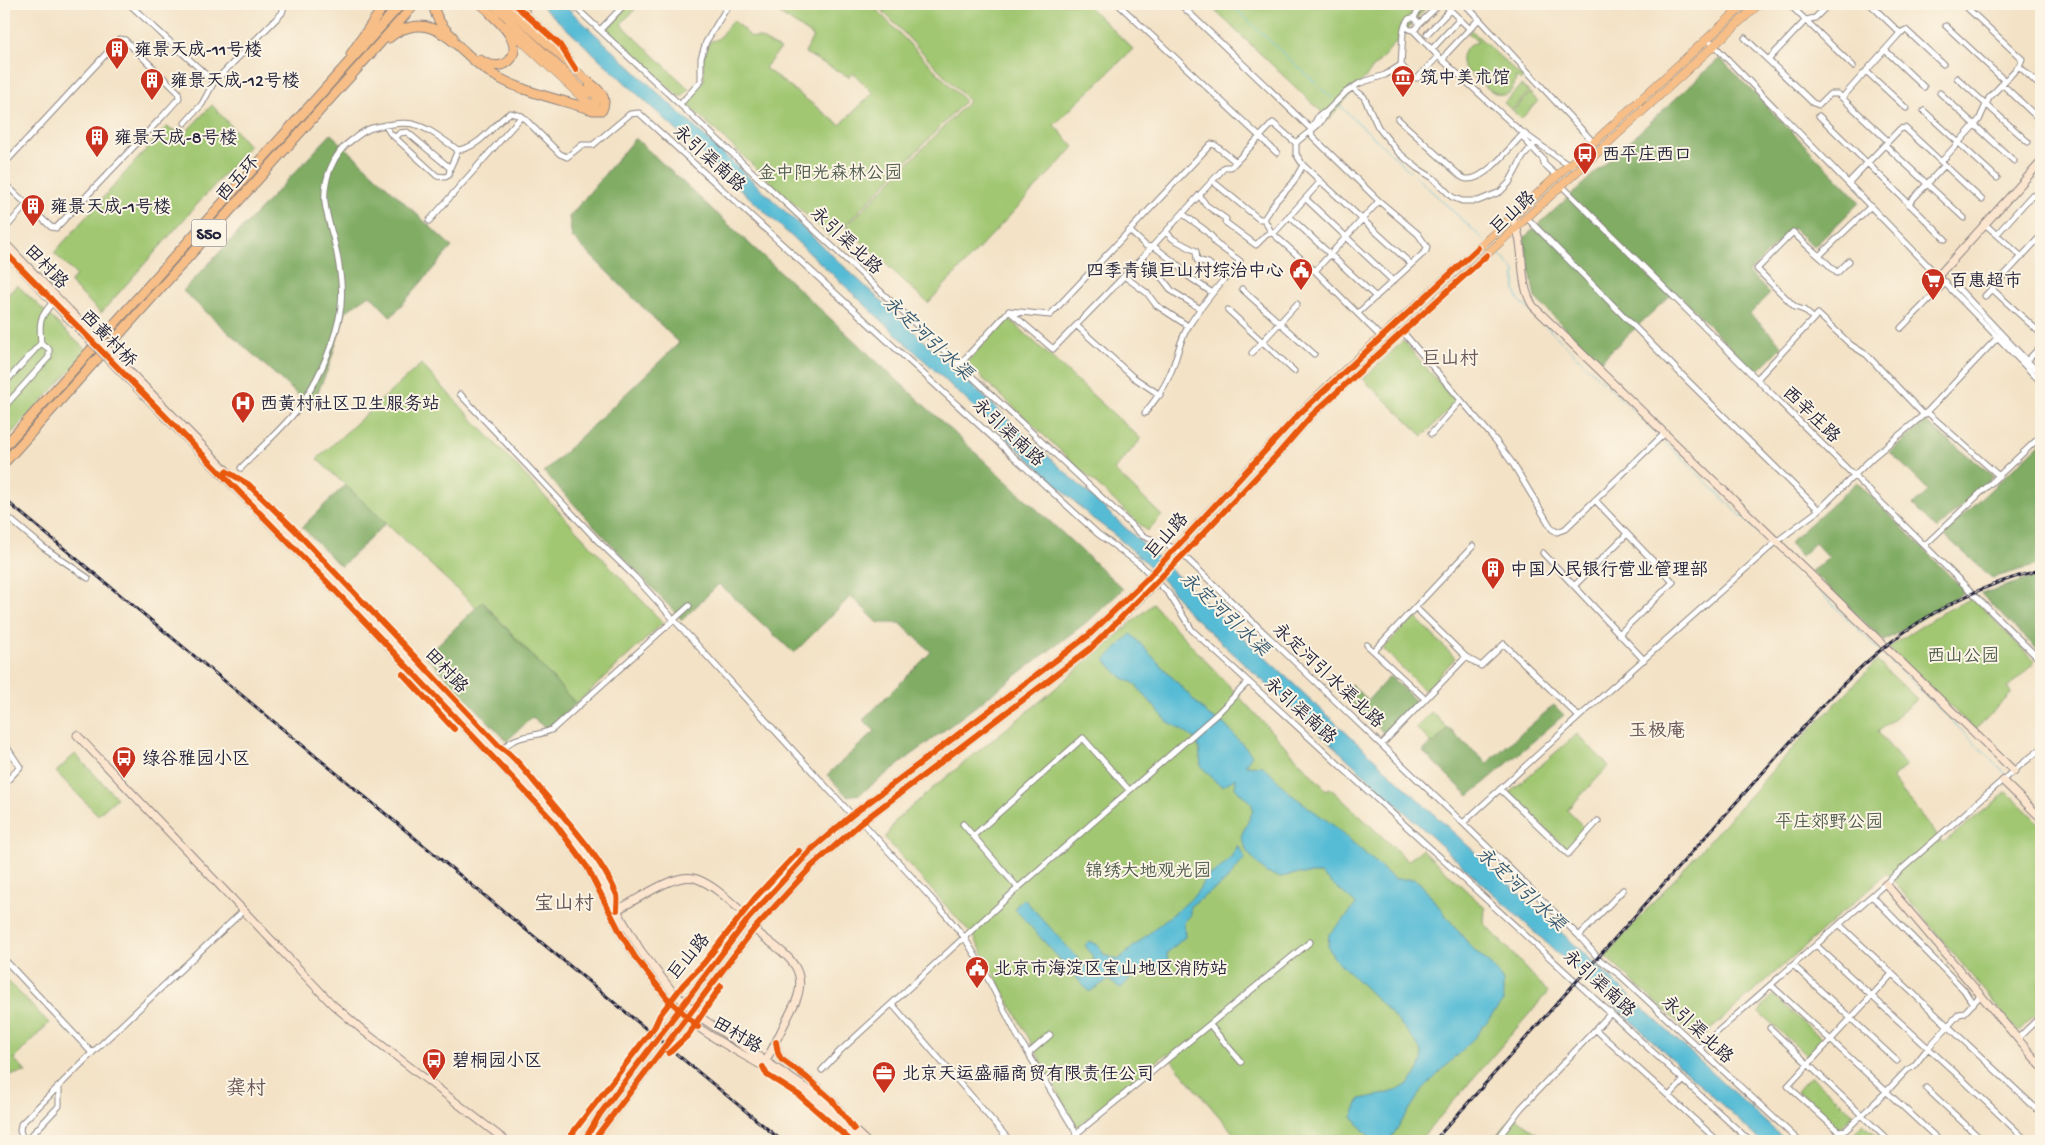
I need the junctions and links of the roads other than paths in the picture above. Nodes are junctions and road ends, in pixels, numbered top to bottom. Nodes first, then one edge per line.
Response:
1 (128, 4) edge
2 (285, 4) edge
3 (383, 4) edge
4 (401, 4) edge
5 (415, 4) edge
6 (434, 4) edge
7 (480, 4) edge
8 (492, 4) edge
9 (504, 4) edge
10 (514, 4) edge
11 (523, 4) edge
12 (572, 4) edge
13 (625, 4) edge
14 (729, 4) edge
15 (1118, 4) edge
16 (1180, 4) edge
17 (1422, 4) edge
18 (1442, 4) edge
19 (1465, 4) edge
20 (1745, 4) edge
21 (1759, 4) edge
22 (1789, 4) edge
23 (1828, 4) edge
24 (1870, 4) edge
25 (1963, 4) edge
26 (1450, 10) junction
27 (491, 14) junction
28 (525, 15) junction
29 (1414, 18) junction
30 (1479, 19) junction
31 (1460, 20) junction
32 (1806, 20) junction
33 (1406, 25) junction
34 (1418, 25) junction
35 (1946, 26) dead end
36 (601, 29) junction
37 (1470, 29) junction
38 (1413, 30) junction
39 (1900, 32) junction
40 (1427, 34) dead end
41 (1707, 38) junction
42 (1745, 38) dead end
43 (1714, 44) junction
44 (1432, 49) junction
45 (1885, 50) junction
46 (1440, 58) junction
47 (1768, 60) junction
48 (1943, 64) dead end
49 (1401, 65) junction
50 (1853, 66) dead end
51 (2019, 66) junction
52 (576, 70) junction
53 (1866, 71) junction
54 (338, 75) junction
55 (1957, 78) dead end
56 (214, 82) junction
57 (345, 82) junction
58 (2004, 83) junction
59 (590, 84) junction
60 (1924, 87) dead end
61 (2041, 87) edge
62 (1354, 89) junction
63 (1940, 94) dead end
64 (1842, 98) junction
65 (683, 101) dead end
66 (1986, 106) junction
67 (1906, 108) dead end
68 (1924, 111) dead end
69 (522, 116) junction
70 (1819, 116) dead end
71 (1398, 119) dead end
72 (2041, 121) edge
73 (185, 123) dead end
74 (385, 125) junction
75 (1975, 125) junction
76 (1311, 129) junction
77 (1524, 133) junction
78 (396, 137) junction
79 (1259, 137) junction
80 (1536, 142) junction
81 (1593, 142) junction
82 (2028, 142) dead end
83 (1296, 143) junction
84 (1887, 143) junction
85 (1959, 143) junction
86 (1532, 147) junction
87 (458, 150) junction
88 (1550, 150) junction
89 (1277, 153) dead end
90 (1543, 159) junction
91 (2014, 160) dead end
92 (1236, 162) junction
93 (2041, 162) edge
94 (1943, 163) junction
95 (4, 164) edge
96 (1568, 164) junction
97 (1867, 164) junction
98 (1303, 165) junction
99 (450, 168) junction
100 (1556, 175) junction
101 (1997, 178) dead end
102 (1321, 181) junction
103 (4, 183) edge
104 (1216, 184) dead end
105 (1849, 184) junction
106 (1562, 186) junction
107 (1199, 195) junction
108 (1306, 199) junction
109 (1982, 200) dead end
110 (1380, 201) junction
111 (2041, 203) edge
112 (1908, 204) junction
113 (26, 205) junction
114 (1870, 206) junction
115 (1183, 214) junction
116 (1289, 216) junction
117 (1512, 217) junction
118 (1527, 218) junction
119 (1964, 218) dead end
120 (1363, 219) junction
121 (1264, 220) junction
122 (429, 221) dead end
123 (1986, 224) junction
124 (1518, 227) junction
125 (4, 230) edge
126 (1130, 231) junction
127 (1166, 232) junction
128 (1271, 232) junction
129 (1997, 234) junction
130 (1346, 237) junction
131 (1945, 239) dead end
132 (2040, 239) edge
133 (4, 242) edge
134 (1151, 247) junction
135 (4, 251) edge
136 (1330, 254) junction
137 (1820, 255) junction
138 (2022, 257) junction
139 (1139, 261) junction
140 (1849, 261) dead end
141 (1410, 263) junction
142 (1315, 271) junction
143 (1939, 275) junction
144 (1124, 276) junction
145 (1225, 277) junction
146 (1393, 281) junction
147 (1946, 282) junction
148 (1956, 287) dead end
149 (1992, 288) junction
150 (1242, 289) dead end
151 (1211, 292) junction
152 (1985, 296) dead end
153 (1376, 297) junction
154 (53, 302) junction
155 (1296, 304) dead end
156 (1199, 308) junction
157 (1228, 310) dead end
158 (1009, 311) junction
159 (67, 313) junction
160 (1358, 313) junction
161 (1813, 318) junction
162 (1280, 322) junction
163 (1078, 326) junction
164 (1188, 326) junction
165 (1901, 328) dead end
166 (1402, 331) junction
167 (2040, 332) edge
168 (1381, 337) junction
169 (1998, 337) junction
170 (1263, 341) junction
171 (41, 343) junction
172 (2041, 346) edge
173 (2029, 351) dead end
174 (1252, 353) dead end
175 (1314, 354) dead end
176 (2026, 359) junction
177 (960, 364) junction
178 (1294, 372) dead end
179 (2041, 374) edge
180 (1757, 379) junction
181 (133, 380) junction
182 (2041, 382) edge
183 (4, 384) edge
184 (460, 394) dead end
185 (1160, 395) junction
186 (1461, 400) junction
187 (4, 407) edge
188 (1146, 413) dead end
189 (1926, 413) junction
190 (1431, 434) dead end
191 (1664, 434) junction
192 (2041, 436) edge
193 (4, 447) edge
194 (4, 463) edge
195 (241, 468) dead end
196 (1854, 475) junction
197 (1999, 476) junction
198 (1595, 500) junction
199 (1819, 510) junction
200 (4, 514) edge
201 (1627, 534) junction
202 (1776, 542) junction
203 (1924, 545) junction
204 (1473, 546) dead end
205 (1174, 548) junction
206 (1542, 553) dead end
207 (1183, 556) junction
208 (88, 578) dead end
209 (1574, 586) junction
210 (689, 606) dead end
211 (1416, 608) junction
212 (674, 620) junction
213 (1619, 634) junction
214 (1367, 645) dead end
215 (1374, 651) junction
216 (1466, 657) junction
217 (1644, 660) junction
218 (2041, 661) edge
219 (1248, 682) junction
220 (1425, 699) junction
221 (1578, 718) junction
222 (77, 735) dead end
223 (4, 743) edge
224 (1382, 744) junction
225 (2041, 749) edge
226 (498, 754) junction
227 (2013, 771) junction
228 (2004, 781) junction
229 (4, 784) edge
230 (1500, 789) junction
231 (1129, 790) junction
232 (852, 815) junction
233 (2041, 818) edge
234 (1598, 821) dead end
235 (862, 822) junction
236 (1463, 823) junction
237 (963, 824) dead end
238 (973, 836) junction
239 (1886, 884) junction
240 (1018, 888) junction
241 (1623, 890) dead end
242 (1872, 896) junction
243 (243, 911) junction
244 (613, 911) junction
245 (749, 918) junction
246 (1840, 925) junction
247 (754, 929) junction
248 (1579, 936) junction
249 (964, 938) junction
250 (1310, 942) dead end
251 (1816, 945) junction
252 (4, 959) edge
253 (1794, 965) junction
254 (1892, 974) junction
255 (1771, 985) junction
256 (1871, 996) junction
257 (1980, 996) junction
258 (892, 1004) junction
259 (1973, 1004) junction
260 (1612, 1013) junction
261 (2041, 1016) edge
262 (1851, 1018) junction
263 (1210, 1025) junction
264 (1948, 1026) junction
265 (1770, 1028) dead end
266 (1596, 1030) junction
267 (1050, 1035) dead end
268 (2017, 1039) junction
269 (1830, 1040) junction
270 (776, 1042) junction
271 (1699, 1048) junction
272 (1928, 1048) junction
273 (92, 1053) junction
274 (1029, 1053) junction
275 (1897, 1061) dead end
276 (1241, 1062) dead end
277 (1808, 1063) junction
278 (765, 1064) junction
279 (2041, 1066) edge
280 (822, 1070) dead end
281 (1684, 1080) junction
282 (59, 1088) junction
283 (1926, 1088) dead end
284 (1886, 1092) junction
285 (1669, 1096) junction
286 (2041, 1112) edge
287 (1862, 1115) junction
288 (854, 1129) junction
289 (1076, 1134) junction
290 (25, 1141) edge
291 (506, 1141) edge
292 (584, 1141) edge
293 (593, 1141) edge
294 (858, 1141) edge
295 (866, 1141) edge
296 (1010, 1141) edge
297 (1081, 1141) edge
298 (1496, 1141) edge
299 (1718, 1141) edge
300 (1750, 1141) edge
301 (1798, 1141) edge
302 (1890, 1141) edge
303 (1940, 1141) edge
304 (1983, 1141) edge
305 (2027, 1141) edge

1 - 56 street
2 - 56 street
3 - 54 highway
4 - 54 highway, 西五环 / S50
5 - 57 highway, 西五环 / S50
6 - 27 highway
7 - 27 main road
8 - 59 main road
9 - 52 main road
10 - 28 main road
11 - 28 highway
12 - 36 street, 永引渠北路
13 - 36 street
14 - 65 street
15 - 79 street
16 - 76 street
17 - 29 street
18 - 26 street
18 - 34 street
19 - 30 street
20 - 41 main road, 巨山路
21 - 43 main road, 巨山路
22 - 32 street
23 - 32 street
24 - 39 street
25 - 51 street
26 - 31 street
26 - 40 street
27 - 59 main road
28 - 52 main road
29 - 33 street
29 - 34 street
30 - 37 street
30 - 81 street
31 - 37 street
31 - 44 street
32 - 47 street
32 - 50 street
33 - 38 street
33 - 49 street
34 - 38 street
35 - 58 street
36 - 177 street, 永引渠北路
37 - 46 street
38 - 44 street
39 - 45 street
39 - 48 street
41 - 43 street
41 - 81 main road, 巨山路
42 - 47 street
43 - 105 street
43 - 106 main road, 巨山路
44 - 46 street
45 - 53 street
45 - 60 street
46 - 49 street
46 - 77 street
47 - 64 street
49 - 62 street
51 - 58 street
51 - 61 street
52 - 59 main road
53 - 64 street
53 - 67 street
54 - 193 highway, 西五环 / S50
55 - 66 street
56 - 73 street
57 - 59 highway
57 - 194 highway, 西五环 / S50
58 - 66 street
58 - 72 street
62 - 76 street
62 - 86 street
63 - 75 street
64 - 84 street
66 - 75 street
66 - 82 street
68 - 85 street
69 - 87 street
69 - 122 street
69 - 219 street, 永引渠南路
70 - 97 street
71 - 77 street
74 - 78 street
74 - 87 street
74 - 195 street
75 - 85 street
75 - 91 street
76 - 83 street
76 - 110 street
77 - 80 street
77 - 86 street
78 - 99 street
78 - 99 street
79 - 83 street
79 - 89 street
79 - 92 street
80 - 86 street
80 - 88 street
81 - 96 main road, 巨山路
83 - 98 street
84 - 94 street
84 - 97 street
84 - 119 street
85 - 94 street
85 - 101 street
86 - 90 street
87 - 99 street
88 - 90 street
88 - 96 street
90 - 100 street
92 - 107 street
92 - 126 street
93 - 123 main road
94 - 109 street
94 - 112 street
95 - 113 street
96 - 100 main road, 巨山路
97 - 105 street
97 - 112 street
98 - 102 street
98 - 121 street
100 - 117 main road, 巨山路
102 - 108 street
102 - 120 street
103 - 113 street
104 - 121 street
105 - 114 street
106 - 118 main road, 巨山路
106 - 180 street, 西辛庄路
107 - 115 street
107 - 128 street
108 - 116 street
108 - 130 street
110 - 120 street
110 - 141 street
111 - 129 street
112 - 131 street
113 - 125 street
114 - 137 street
114 - 143 street
115 - 127 street
115 - 145 street
116 - 128 street
116 - 136 street
117 - 124 main road
117 - 168 main road, 巨山路
118 - 124 main road, 巨山路
118 - 199 street
120 - 130 street
120 - 141 street
121 - 128 street
123 - 129 street
123 - 143 main road
124 - 166 main road, 巨山路
124 - 191 main road
126 - 134 street
126 - 158 street
127 - 134 street
127 - 145 street
128 - 142 street
129 - 138 street
130 - 136 street
130 - 146 street
132 - 138 street
133 - 159 main road, 田村路
134 - 139 street
134 - 151 street
135 - 154 main road, 田村路
136 - 142 street
136 - 153 street
137 - 140 street
137 - 161 street
138 - 149 street
139 - 144 street
139 - 156 street
141 - 146 street
142 - 160 street
143 - 147 street
144 - 163 street
144 - 164 street
145 - 151 street
146 - 153 street
147 - 165 street
147 - 169 street
148 - 176 street
149 - 152 street
149 - 167 street
150 - 162 street
151 - 156 street
153 - 160 street
154 - 159 main road, 田村路
154 - 171 street
155 - 162 street
156 - 164 street
157 - 170 street
158 - 163 street
158 - 177 street
159 - 181 main road, 西黄村桥, bridge
160 - 168 street
161 - 180 street
161 - 189 street
162 - 170 street
162 - 175 street
163 - 185 street
164 - 185 street
166 - 186 street
166 - 207 main road, 巨山路
168 - 205 main road, 巨山路
169 - 182 street
169 - 189 street
170 - 174 street
170 - 178 street
171 - 183 street
171 - 187 street
172 - 176 street
173 - 176 street
176 - 179 street
177 - 205 street, 永引渠北路
180 - 196 street, 西辛庄路
181 - 226 main road
181 - 244 main road
184 - 212 street
185 - 188 street
186 - 190 street
186 - 198 street
189 - 196 street
189 - 197 street
191 - 198 street
191 - 202 main road
192 - 197 street
196 - 199 street
196 - 203 street, 西辛庄路
197 - 203 street
198 - 201 street
199 - 202 street
200 - 208 street
201 - 209 street
201 - 213 street
202 - 217 street
202 - 227 main road
203 - 218 street, 西辛庄路
204 - 211 street
205 - 207 street, 永定河引水渠北路
205 - 232 main road, 巨山路, bridge
206 - 209 street
207 - 224 street, 永定河引水渠北路
207 - 235 main road, 巨山路, bridge
209 - 213 street
210 - 212 street
211 - 215 street
211 - 216 street
212 - 226 street
212 - 232 street
213 - 217 street
214 - 215 street
215 - 220 street
216 - 220 street
216 - 221 street
217 - 221 street
219 - 231 street
219 - 260 street, 永引渠南路
220 - 224 street
221 - 230 street
222 - 243 main road
223 - 229 street
224 - 236 street, 永定河引水渠北路
225 - 227 street
226 - 244 main road
227 - 228 street
228 - 233 main road
228 - 239 street
230 - 234 street
230 - 236 street
231 - 238 street
231 - 240 street
232 - 245 main road, 巨山路
235 - 247 main road, 巨山路
235 - 249 street
236 - 248 street, 永定河引水渠北路
237 - 238 street
238 - 240 street
239 - 242 street
239 - 257 main road
240 - 249 street
241 - 248 street
242 - 246 street
242 - 259 street
243 - 273 street
243 - 291 main road
244 - 245 main road
244 - 278 main road, 田村路, bridge
244 - 278 main road, 田村路, bridge
245 - 292 main road, 巨山路
246 - 251 street
246 - 254 street
247 - 270 main road
247 - 293 main road, 巨山路
248 - 271 street, 永引渠北路
249 - 258 street
249 - 274 street
250 - 263 street
251 - 253 street
251 - 256 street
252 - 273 street
253 - 255 street
253 - 262 street
254 - 256 street
254 - 264 street
255 - 269 street
255 - 271 street
256 - 262 street
256 - 272 street
257 - 259 street
257 - 268 main road
258 - 280 street
258 - 296 street
259 - 264 street
260 - 266 street
260 - 281 street, 永引渠南路
261 - 268 street
262 - 269 street
262 - 275 street
263 - 276 street
263 - 289 street
264 - 272 street
264 - 286 street
265 - 277 street
266 - 285 street
266 - 298 street
267 - 274 street
268 - 279 main road
269 - 277 street
269 - 284 street
270 - 278 main road
270 - 288 main road
271 - 301 street, 永引渠北路
272 - 284 street
272 - 305 street
273 - 282 street
274 - 289 street
277 - 287 street
277 - 287 street
278 - 288 main road, 田村路
278 - 294 main road, 田村路
281 - 285 street
281 - 300 street, 永引渠南路
282 - 290 street
282 - 290 street
283 - 304 street
284 - 287 street
284 - 303 street
285 - 299 street
287 - 302 street
288 - 295 main road, 田村路
289 - 297 street

